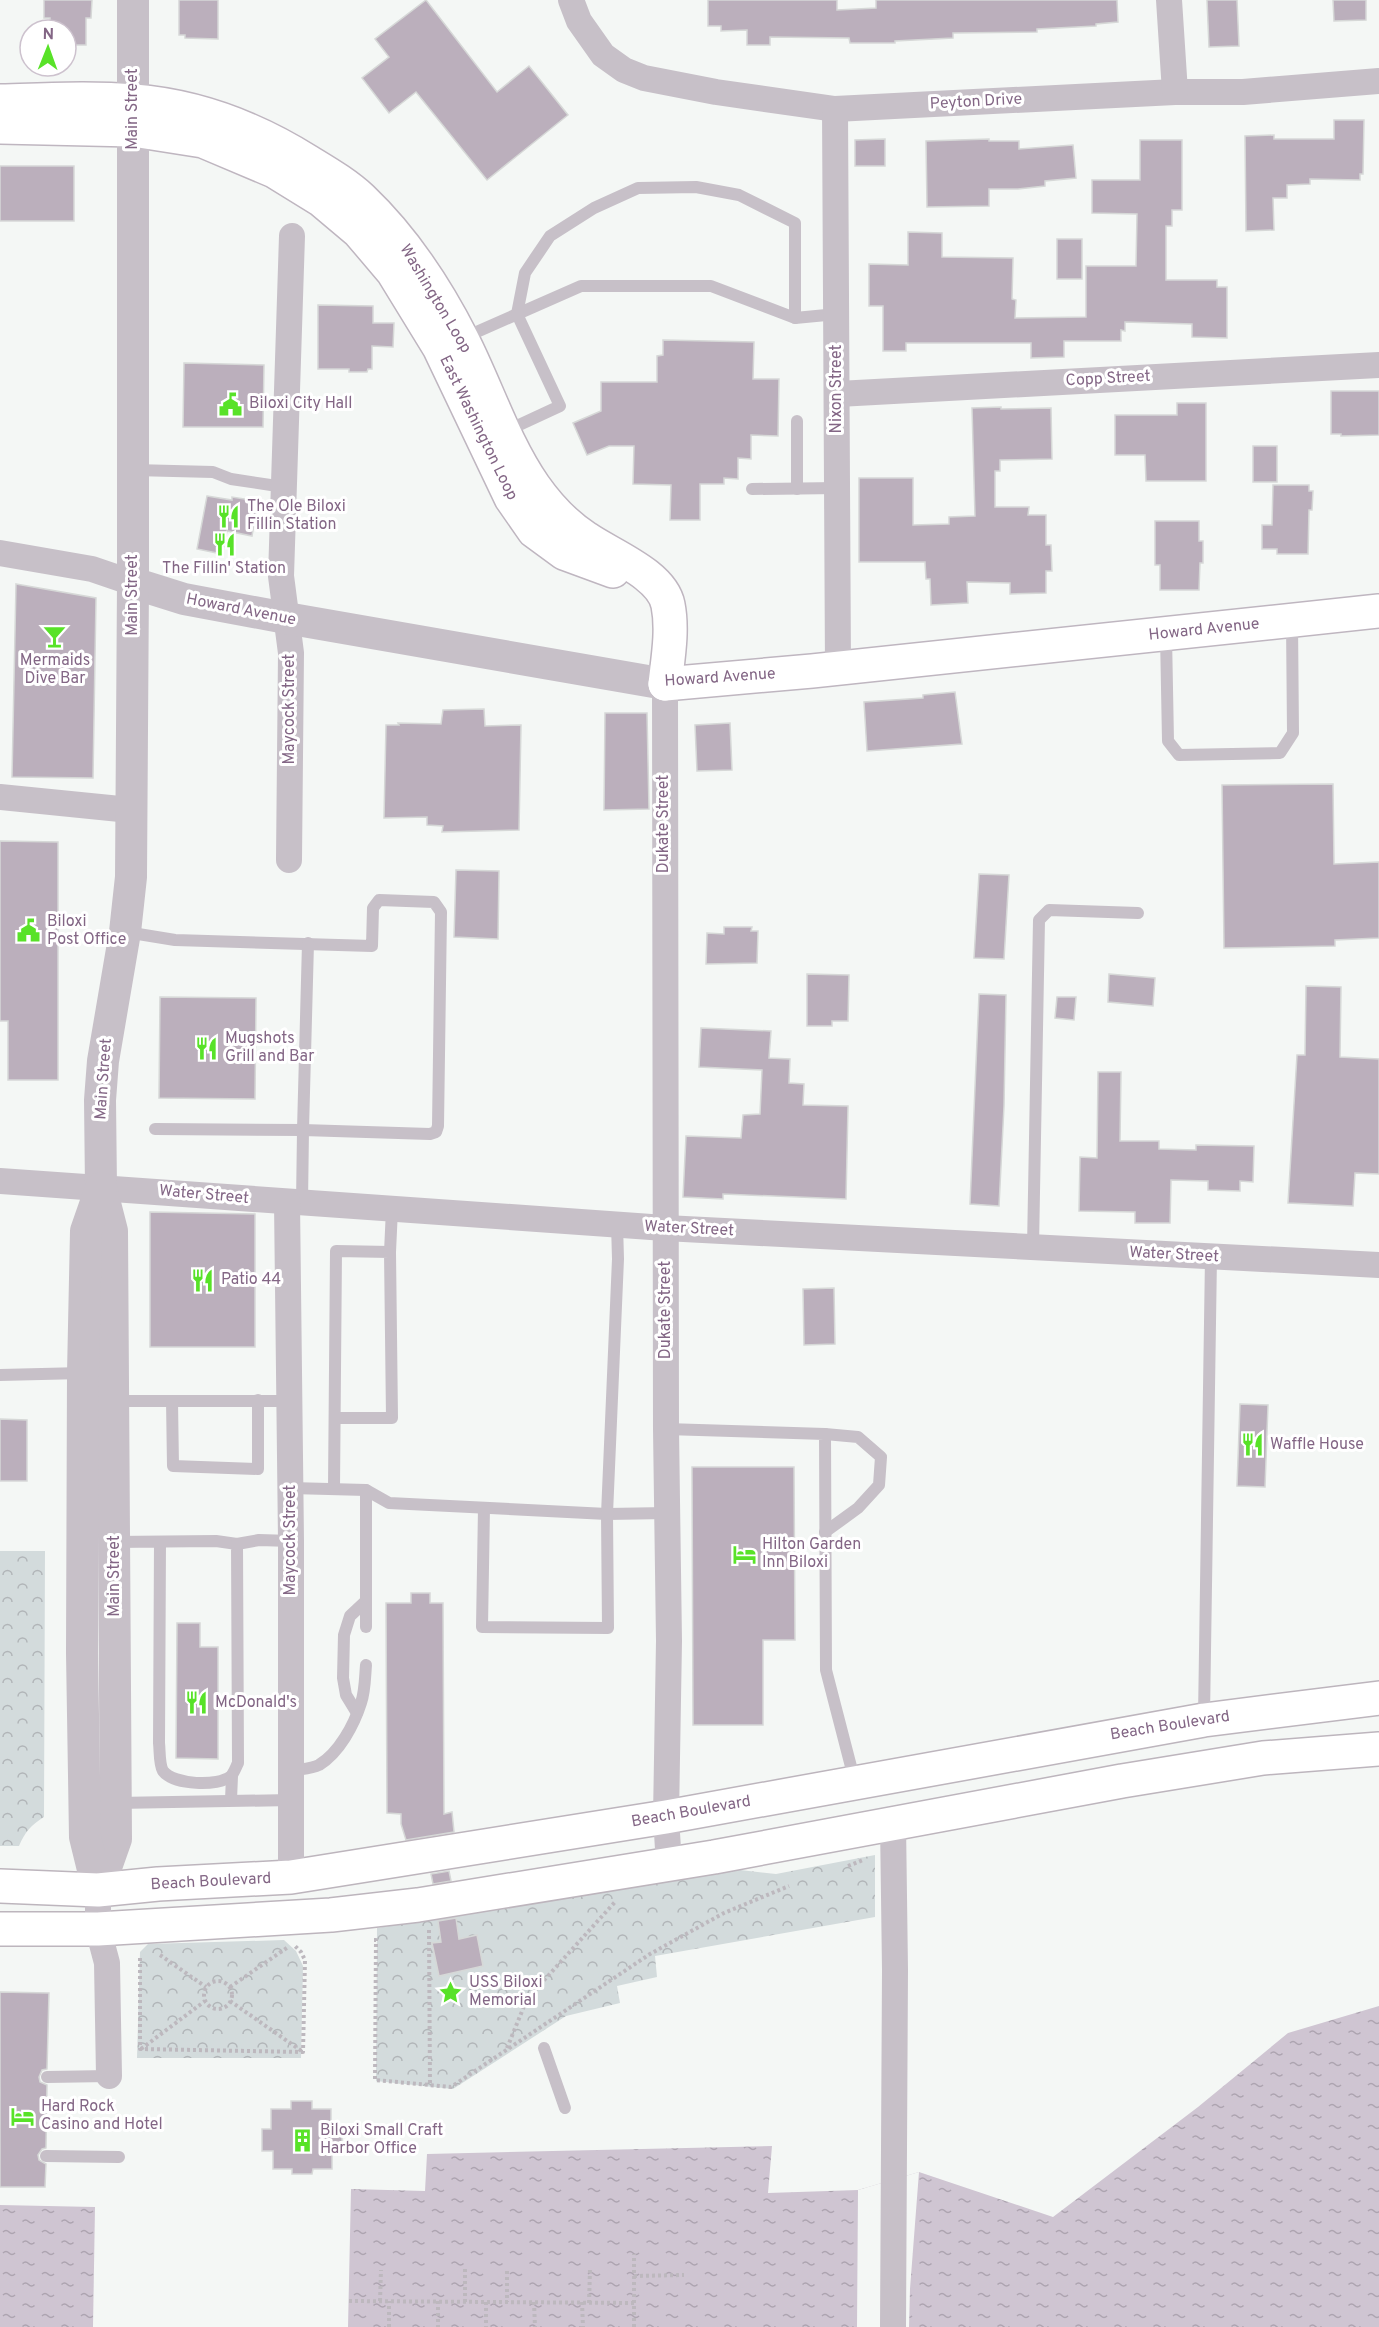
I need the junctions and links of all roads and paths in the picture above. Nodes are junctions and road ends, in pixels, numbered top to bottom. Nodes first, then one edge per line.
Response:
1 (133, 0) edge
2 (571, 0) edge
3 (1169, 0) edge
4 (1379, 81) edge
5 (1174, 92) junction
6 (0, 100) edge
7 (835, 109) junction
8 (133, 115) junction
9 (0, 127) edge
10 (359, 232) joint
11 (292, 236) dead end
12 (517, 314) junction
13 (837, 314) junction
14 (795, 318) junction
15 (450, 343) junction
16 (1379, 365) edge
17 (838, 394) junction
18 (797, 421) dead end
19 (494, 437) junction
20 (133, 471) junction
21 (284, 487) junction
22 (838, 488) junction
23 (752, 489) dead end
24 (797, 489) junction
25 (0, 553) edge
26 (133, 583) junction
27 (1379, 611) edge
28 (286, 618) junction
29 (1292, 621) junction
30 (1166, 633) junction
31 (838, 669) junction
32 (665, 684) junction
33 (0, 797) edge
34 (130, 810) junction
35 (289, 860) dead end
36 (1138, 913) dead end
37 (124, 932) junction
38 (308, 943) junction
39 (155, 1128) dead end
40 (303, 1130) junction
41 (0, 1181) edge
42 (101, 1188) junction
43 (294, 1203) junction
44 (392, 1209) junction
45 (616, 1224) junction
46 (665, 1228) junction
47 (1033, 1247) junction
48 (390, 1252) junction
49 (1211, 1257) junction
50 (1379, 1265) edge
51 (83, 1373) junction
52 (0, 1375) edge
53 (258, 1400) junction
54 (114, 1401) junction
55 (172, 1401) junction
56 (289, 1401) junction
57 (335, 1418) junction
58 (666, 1429) junction
59 (825, 1434) junction
60 (291, 1488) junction
61 (334, 1488) junction
62 (366, 1490) junction
63 (484, 1508) junction
64 (667, 1513) junction
65 (607, 1514) junction
66 (825, 1532) junction
67 (291, 1541) junction
68 (99, 1542) junction
69 (160, 1542) junction
70 (237, 1544) junction
71 (366, 1602) junction
72 (366, 1628) dead end
73 (366, 1665) dead end
74 (1379, 1698) edge
75 (357, 1713) junction
76 (1204, 1720) junction
77 (1379, 1749) edge
78 (291, 1771) junction
79 (232, 1776) junction
80 (855, 1783) junction
81 (231, 1800) junction
82 (291, 1800) junction
83 (116, 1803) junction
84 (666, 1817) junction
85 (892, 1823) junction
86 (669, 1864) junction
87 (291, 1877) junction
88 (789, 1886) dead end
89 (0, 1887) edge
90 (98, 1890) junction
91 (615, 1901) dead end
92 (429, 1922) dead end
93 (0, 1929) edge
94 (98, 1929) junction
95 (368, 1940) dead end
96 (154, 1951) dead end
97 (140, 1958) dead end
98 (206, 1987) junction
99 (230, 1987) junction
100 (206, 2001) junction
101 (230, 2001) junction
102 (544, 2048) dead end
103 (140, 2049) junction
104 (506, 2050) junction
105 (303, 2052) junction
106 (109, 2076) joint
107 (47, 2077) dead end
108 (430, 2085) junction
109 (565, 2108) dead end
110 (46, 2156) dead end
111 (119, 2157) dead end
112 (634, 2254) dead end
113 (465, 2267) dead end
114 (381, 2270) dead end
115 (590, 2270) dead end
116 (507, 2271) dead end
117 (634, 2276) junction
118 (684, 2276) dead end
119 (349, 2301) dead end
120 (381, 2301) junction
121 (390, 2301) junction
122 (438, 2301) junction
123 (465, 2302) junction
124 (486, 2302) junction
125 (507, 2302) junction
126 (534, 2302) junction
127 (582, 2302) junction
128 (589, 2302) junction
129 (634, 2303) junction
130 (389, 2327) edge
131 (438, 2327) edge
132 (486, 2327) edge
133 (535, 2327) edge
134 (583, 2327) edge
135 (634, 2327) edge
136 (893, 2327) edge

1 - 8 street, Main Street
2 - 7 street, Peyton Drive
3 - 5 street
4 - 5 street, Peyton Drive
5 - 7 street, Peyton Drive
6 - 8 main road, Washington Loop
7 - 13 street, Nixon Street
8 - 9 main road, Washington Loop
8 - 10 main road, Washington Loop
8 - 15 main road, Washington Loop
8 - 20 street, Main Street
10 - 15 main road, East Washington Loop
11 - 21 street, Maycock Street
12 - 14 lane
12 - 14 lane
12 - 15 lane
12 - 19 lane
13 - 14 lane
13 - 17 street, Nixon Street
15 - 19 main road, East Washington Loop
16 - 17 street, Copp Street
17 - 22 street, Nixon Street
18 - 24 lane
19 - 32 main road, East Washington Loop
20 - 21 lane
20 - 26 street, Main Street
21 - 28 street, Maycock Street
22 - 24 lane
22 - 31 street, Nixon Street
23 - 24 lane
25 - 26 street, Howard Avenue
26 - 28 street, Howard Avenue
26 - 34 street, Main Street
27 - 29 main road, Howard Avenue
28 - 32 street, Howard Avenue
28 - 35 street, Maycock Street
29 - 30 main road, Howard Avenue
29 - 30 lane
30 - 31 main road, Howard Avenue
31 - 32 main road, Howard Avenue
32 - 46 street, Dukate Street
33 - 34 street
34 - 37 street, Main Street
36 - 47 lane
37 - 38 lane
37 - 42 street, Main Street
38 - 40 lane
38 - 40 lane
39 - 40 lane
40 - 43 lane
41 - 42 street, Water Street
42 - 43 street, Water Street
42 - 51 street, Main Street
42 - 54 street, Main Street
43 - 44 street, Water Street
43 - 56 street, Maycock Street
44 - 45 street, Water Street
44 - 48 lane
45 - 46 street, Water Street
45 - 65 lane
46 - 47 street, Water Street
46 - 58 street, Dukate Street
47 - 49 street, Water Street
48 - 57 lane
48 - 57 lane
49 - 50 street, Water Street
49 - 76 lane
51 - 52 lane
51 - 68 street, Main Street
53 - 55 lane
53 - 55 lane
53 - 56 lane
54 - 55 lane
54 - 68 street, Main Street
56 - 60 street, Maycock Street
57 - 61 lane
58 - 59 lane
58 - 64 street, Dukate Street
59 - 66 lane
59 - 66 lane
60 - 61 lane
60 - 67 street, Maycock Street
61 - 62 lane
62 - 63 lane
62 - 71 lane
63 - 65 lane
63 - 65 lane
64 - 65 lane
64 - 84 street, Dukate Street
66 - 80 lane
67 - 70 lane
67 - 78 street, Maycock Street
68 - 69 lane
68 - 83 street, Main Street
68 - 90 street, Main Street
69 - 70 lane
69 - 79 lane
70 - 79 lane
71 - 72 lane
71 - 75 lane
73 - 75 lane
74 - 76 main road, Beach Boulevard
75 - 78 lane
76 - 80 main road, Beach Boulevard
77 - 85 main road
78 - 82 street, Maycock Street
79 - 81 lane
80 - 84 main road, Beach Boulevard
81 - 82 lane
81 - 83 lane
82 - 87 street, Maycock Street
83 - 90 street, Main Street
84 - 86 street, Dukate Street
84 - 87 main road, Beach Boulevard
85 - 86 main road
85 - 136 street
86 - 94 main road
87 - 90 main road, Beach Boulevard
88 - 104 path
89 - 90 main road, Beach Boulevard
90 - 94 street, Main Street
91 - 104 path
92 - 108 path
93 - 94 main road
94 - 106 street, Main Street
95 - 108 path
96 - 98 path
97 - 103 path
98 - 99 path
98 - 100 path
99 - 101 path
99 - 105 path
100 - 101 path
100 - 103 path
101 - 105 path
102 - 109 lane
103 - 105 path
104 - 108 path
106 - 107 lane
110 - 111 lane
112 - 117 path
113 - 123 path
114 - 120 path
115 - 128 path
116 - 125 path
117 - 118 path
117 - 129 path
119 - 120 path
120 - 121 path
121 - 122 path
121 - 130 path
122 - 123 path
122 - 131 path
123 - 124 path
124 - 125 path
124 - 132 path
125 - 126 path
126 - 127 path
126 - 133 path
127 - 128 path
127 - 134 path
128 - 129 path
129 - 135 path

